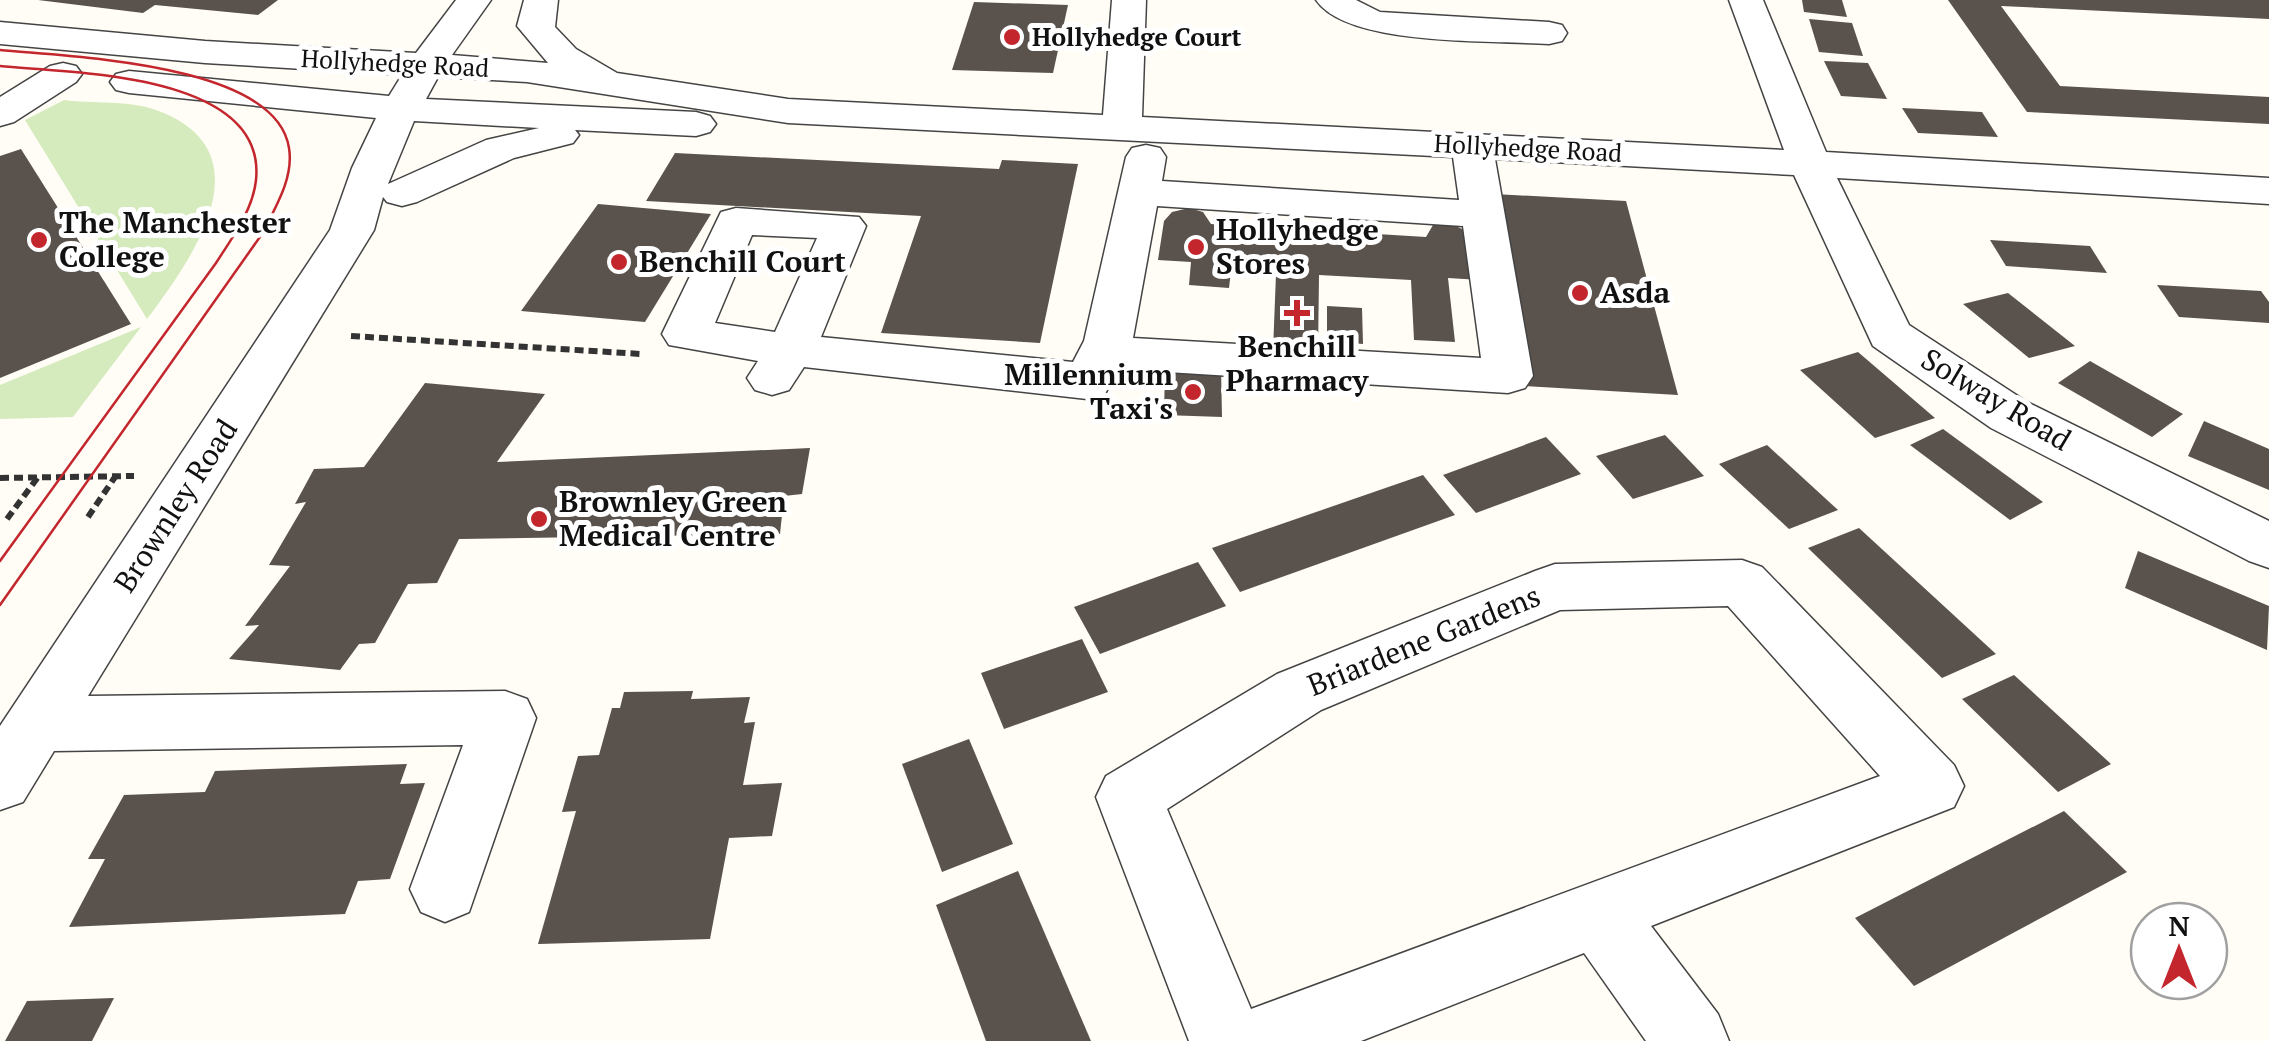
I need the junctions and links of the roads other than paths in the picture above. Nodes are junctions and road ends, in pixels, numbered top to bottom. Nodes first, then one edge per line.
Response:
1 (508, 0) edge
2 (541, 0) edge
3 (1130, 0) edge
4 (1332, 0) edge
5 (1746, 0) edge
6 (469, 7) edge
7 (1549, 32) dead end
8 (0, 33) edge
9 (206, 52) junction
10 (0, 66) edge
11 (63, 74) junction
12 (624, 83) junction
13 (415, 86) junction
14 (461, 89) junction
15 (0, 114) edge
16 (770, 114) junction
17 (711, 124) junction
18 (1136, 129) junction
19 (1472, 145) junction
20 (1810, 166) junction
21 (1140, 192) junction
22 (2269, 192) edge
23 (402, 193) junction
24 (1484, 214) junction
25 (352, 230) junction
26 (780, 365) dead end
27 (1090, 377) junction
28 (2269, 546) edge
29 (34, 724) junction
30 (0, 781) edge
31 (444, 889) dead end
32 (1600, 916) junction
33 (1227, 1041) edge
34 (1266, 1041) edge
35 (1691, 1041) edge

1 - 14 street, Brownley Road
2 - 12 street
3 - 18 street
4 - 7 street
5 - 20 street, Solway Road
6 - 9 street
6 - 13 street, Brownley Road
8 - 9 street
9 - 13 street
10 - 11 street, Hollyhedge Road
11 - 13 street, Hollyhedge Road
11 - 15 street
12 - 14 street, Hollyhedge Road
12 - 16 street, Hollyhedge Road
13 - 14 street, Hollyhedge Road
13 - 25 street, Brownley Road
14 - 16 street
14 - 17 street, Hollyhedge Road
14 - 23 street, Brownley Road
16 - 17 street, Hollyhedge Road
16 - 18 street, Hollyhedge Road
17 - 23 street
18 - 19 street, Hollyhedge Road
18 - 21 street
19 - 20 street, Hollyhedge Road
19 - 24 street
20 - 22 street, Hollyhedge Road
20 - 28 street, Solway Road
21 - 24 street
21 - 27 street
23 - 25 street, Brownley Road
24 - 27 street
25 - 29 street, Brownley Road
26 - 27 street
29 - 30 street, Brownley Road
29 - 31 street
32 - 33 street, Briardene Gardens
32 - 34 street, Briardene Gardens
32 - 35 street

